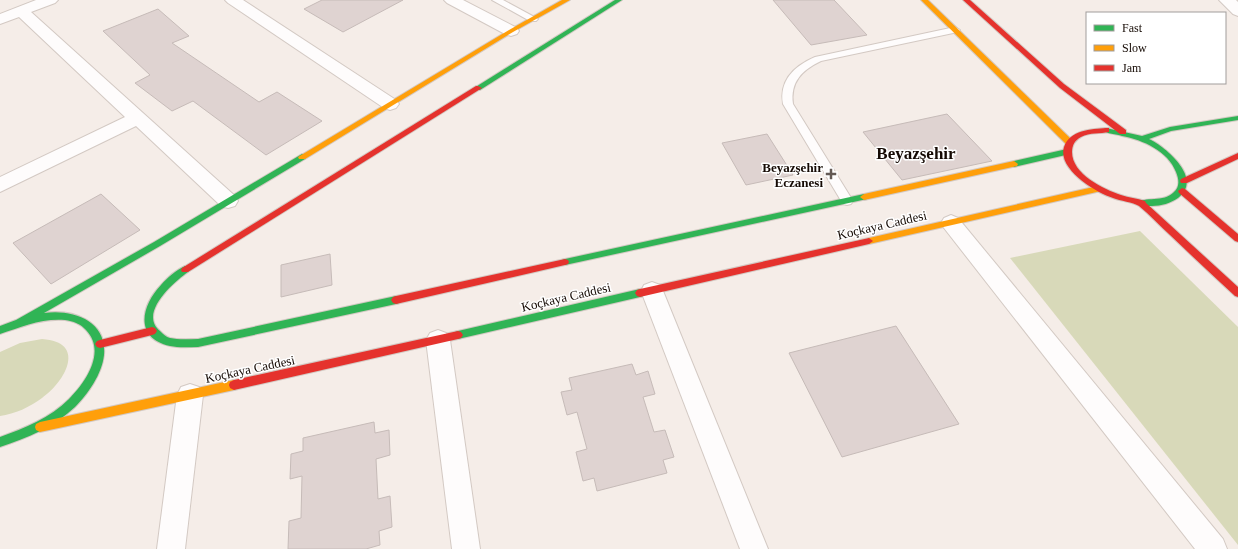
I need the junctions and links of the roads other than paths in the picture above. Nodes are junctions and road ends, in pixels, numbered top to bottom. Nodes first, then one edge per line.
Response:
1 (50, 0) edge
2 (233, 0) edge
3 (452, 0) edge
4 (496, 0) edge
5 (567, 0) edge
6 (619, 0) edge
7 (924, 0) edge
8 (966, 0) edge
9 (21, 11) junction
10 (0, 19) edge
11 (533, 19) junction
12 (955, 30) junction
13 (511, 31) junction
14 (390, 104) junction
15 (138, 118) junction
16 (1238, 118) edge
17 (1124, 133) junction
18 (1142, 139) junction
19 (1069, 142) junction
20 (1067, 152) junction
21 (1238, 156) edge
22 (1184, 180) junction
23 (0, 184) edge
24 (1098, 189) junction
25 (1182, 191) junction
26 (228, 201) junction
27 (848, 201) junction
28 (1139, 202) junction
29 (951, 223) junction
30 (1238, 239) edge
31 (652, 291) junction
32 (1238, 293) edge
33 (20, 322) junction
34 (0, 330) edge
35 (152, 331) junction
36 (438, 340) junction
37 (100, 344) junction
38 (190, 395) junction
39 (40, 426) junction
40 (0, 442) edge
41 (171, 549) edge
42 (466, 549) edge
43 (754, 549) edge
44 (1213, 549) edge

1 - 9 street
2 - 14 street
3 - 13 street
4 - 11 lane
5 - 11 main road
6 - 35 main road
7 - 12 main road
8 - 17 main road
9 - 10 street
9 - 15 street
11 - 13 main road
12 - 19 main road
12 - 27 lane
13 - 14 main road
14 - 26 main road
15 - 23 street
15 - 26 street
16 - 18 main road
17 - 18 main road
17 - 19 main road
18 - 22 main road
19 - 20 main road
20 - 24 main road
20 - 27 main road
21 - 22 main road
22 - 25 main road
24 - 28 main road
24 - 29 main road, Koçkaya Caddesi
25 - 28 main road
25 - 30 main road
26 - 33 main road
27 - 35 main road
28 - 32 main road
29 - 31 main road, Koçkaya Caddesi
29 - 44 street
31 - 36 main road, Koçkaya Caddesi
31 - 43 street
33 - 34 main road
33 - 37 main road
35 - 37 main road
36 - 38 main road, Koçkaya Caddesi
36 - 42 street
37 - 39 main road
38 - 39 main road, Koçkaya Caddesi
38 - 41 street
39 - 40 main road

